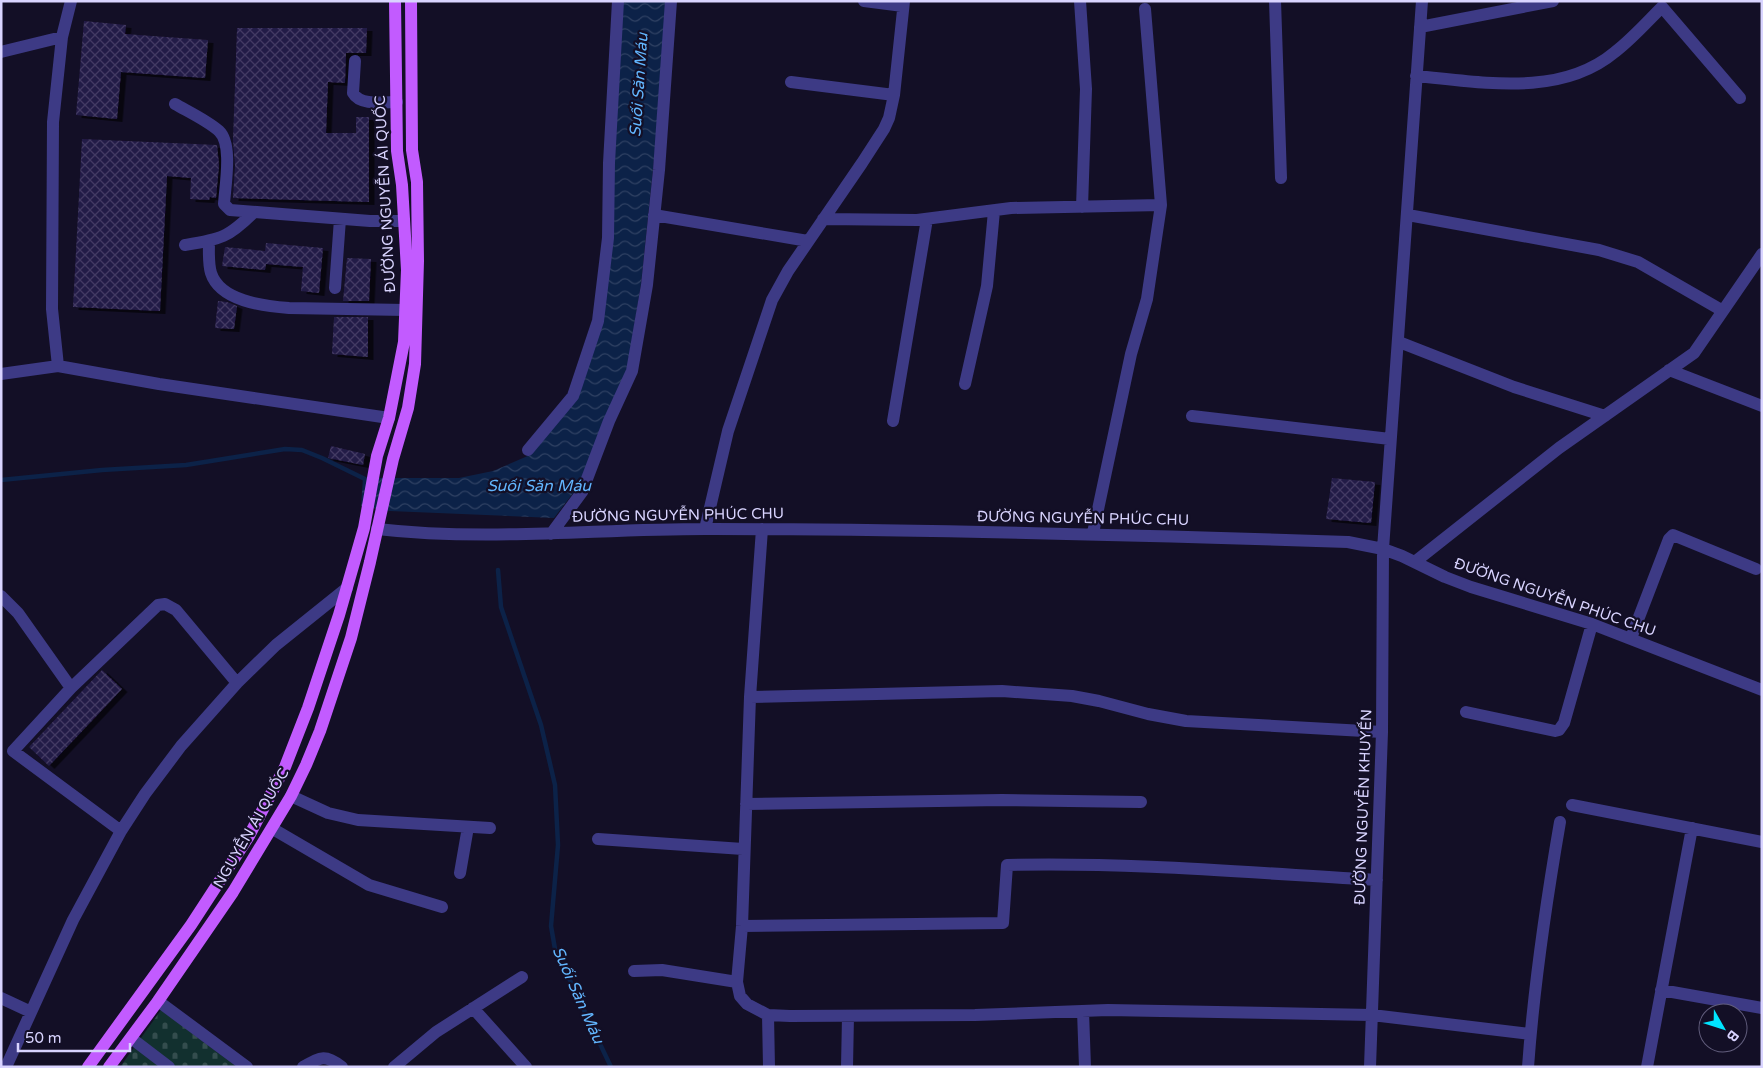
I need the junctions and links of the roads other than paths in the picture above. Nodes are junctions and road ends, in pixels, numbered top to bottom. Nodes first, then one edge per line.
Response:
1 (71, 1) edge
2 (395, 1) edge
3 (411, 1) edge
4 (618, 1) edge
5 (672, 1) edge
6 (864, 1) edge
7 (1080, 1) edge
8 (1275, 1) edge
9 (1422, 1) edge
10 (1553, 1) edge
11 (904, 4) edge
12 (1145, 9) dead end
13 (1420, 27) junction
14 (62, 37) junction
15 (1, 52) edge
16 (354, 61) dead end
17 (1416, 76) junction
18 (790, 82) dead end
19 (894, 95) junction
20 (1740, 98) dead end
21 (176, 104) dead end
22 (412, 107) junction
23 (397, 108) junction
24 (1281, 178) dead end
25 (1161, 205) junction
26 (1082, 207) junction
27 (994, 211) junction
28 (254, 212) junction
29 (654, 215) junction
30 (1408, 215) junction
31 (340, 218) junction
32 (823, 219) junction
33 (927, 219) junction
34 (404, 221) junction
35 (209, 241) junction
36 (808, 241) junction
37 (186, 245) dead end
38 (1762, 254) edge
39 (335, 288) dead end
40 (406, 310) junction
41 (1722, 311) junction
42 (1399, 342) junction
43 (58, 366) junction
44 (1669, 370) junction
45 (1, 374) edge
46 (965, 384) dead end
47 (1762, 406) edge
48 (1192, 416) dead end
49 (1605, 416) junction
50 (389, 418) junction
51 (893, 421) dead end
52 (1390, 439) junction
53 (528, 450) dead end
54 (365, 522) junction
55 (379, 524) junction
56 (704, 529) junction
57 (762, 529) junction
58 (551, 534) junction
59 (1093, 534) junction
60 (373, 549) joint
61 (1383, 549) junction
62 (1416, 561) junction
63 (1756, 569) dead end
64 (347, 588) junction
65 (1, 596) edge
66 (1592, 624) junction
67 (1631, 638) junction
68 (237, 683) junction
69 (71, 688) junction
70 (1762, 690) edge
71 (750, 697) junction
72 (1466, 712) dead end
73 (1382, 732) junction
74 (292, 796) junction
75 (1141, 802) dead end
76 (746, 804) junction
77 (1572, 805) dead end
78 (1560, 822) dead end
79 (468, 827) junction
80 (490, 828) dead end
81 (1692, 828) junction
82 (273, 829) junction
83 (121, 831) junction
84 (598, 839) dead end
85 (1762, 842) edge
86 (743, 850) junction
87 (460, 873) dead end
88 (1376, 880) junction
89 (442, 907) dead end
90 (742, 926) junction
91 (634, 971) dead end
92 (522, 977) dead end
93 (737, 982) junction
94 (1662, 990) junction
95 (1, 998) edge
96 (158, 1001) junction
97 (473, 1008) junction
98 (1762, 1008) edge
99 (1083, 1011) junction
100 (31, 1012) junction
101 (768, 1015) junction
102 (1372, 1015) junction
103 (848, 1016) junction
104 (1530, 1034) junction
105 (130, 1038) junction
106 (6, 1067) edge
107 (88, 1067) edge
108 (109, 1067) edge
109 (169, 1067) edge
110 (247, 1067) edge
111 (303, 1067) edge
112 (342, 1067) edge
113 (394, 1067) edge
114 (526, 1067) edge
115 (769, 1067) edge
116 (847, 1067) edge
117 (1085, 1067) edge
118 (1370, 1067) edge
119 (1528, 1067) edge
120 (1647, 1067) edge

1 - 14 street
2 - 23 main road, ĐƯỜNG NGUYỄN ÁI QUỐC
3 - 22 main road, ĐƯỜNG NGUYỄN ÁI QUỐC
4 - 53 street
5 - 29 street
6 - 11 street
7 - 26 street
8 - 24 street
9 - 13 street, ĐƯỜNG NGUYỄN KHUYẾN
10 - 13 street
11 - 19 street
12 - 25 street
13 - 17 street, ĐƯỜNG NGUYỄN KHUYẾN
14 - 15 street
14 - 43 street
16 - 23 street
17 - 20 street
17 - 30 street, ĐƯỜNG NGUYỄN KHUYẾN
18 - 19 street
19 - 32 street
21 - 28 street
22 - 23 main road
22 - 55 main road, ĐƯỜNG NGUYỄN ÁI QUỐC
23 - 34 main road, ĐƯỜNG NGUYỄN ÁI QUỐC
25 - 26 street
25 - 59 street
26 - 27 street
27 - 33 street
27 - 46 street
28 - 31 street
28 - 35 street
29 - 36 street
29 - 58 street
30 - 41 street
30 - 42 street, ĐƯỜNG NGUYỄN KHUYẾN
31 - 34 street
31 - 39 street
32 - 33 street
32 - 36 street
33 - 51 street
34 - 40 main road, ĐƯỜNG NGUYỄN ÁI QUỐC
35 - 37 street
35 - 40 street
36 - 56 street
38 - 41 street
40 - 50 main road, ĐƯỜNG NGUYỄN ÁI QUỐC
41 - 44 street
42 - 49 street
42 - 52 street, ĐƯỜNG NGUYỄN KHUYẾN
43 - 45 street
43 - 50 street
44 - 47 street
44 - 49 street
48 - 52 street
49 - 62 street
50 - 54 main road, ĐƯỜNG NGUYỄN ÁI QUỐC
52 - 61 street, ĐƯỜNG NGUYỄN KHUYẾN
54 - 55 main road
54 - 64 main road, ĐƯỜNG NGUYỄN ÁI QUỐC
55 - 58 street, ĐƯỜNG NGUYỄN PHÚC CHU
55 - 60 main road, ĐƯỜNG NGUYỄN ÁI QUỐC
56 - 57 street, ĐƯỜNG NGUYỄN PHÚC CHU
56 - 58 street, ĐƯỜNG NGUYỄN PHÚC CHU
57 - 59 street, ĐƯỜNG NGUYỄN PHÚC CHU
57 - 71 street
59 - 61 street, ĐƯỜNG NGUYỄN PHÚC CHU
60 - 74 main road, NGUYỄN ÁI QUỐC
61 - 62 street, ĐƯỜNG NGUYỄN PHÚC CHU
61 - 73 street, ĐƯỜNG NGUYỄN KHUYẾN
62 - 66 street, ĐƯỜNG NGUYỄN PHÚC CHU
63 - 67 street
64 - 68 street
64 - 107 main road, NGUYỄN ÁI QUỐC
65 - 69 street
66 - 67 street, ĐƯỜNG NGUYỄN PHÚC CHU
66 - 72 street
67 - 70 street, ĐƯỜNG NGUYỄN PHÚC CHU
68 - 69 street
68 - 83 street
69 - 83 street
71 - 73 street
71 - 76 street
73 - 88 street, ĐƯỜNG NGUYỄN KHUYẾN
74 - 79 street
74 - 82 main road, NGUYỄN ÁI QUỐC
75 - 76 street
76 - 86 street
77 - 81 street
78 - 104 street
79 - 80 street
79 - 87 street
81 - 85 street
81 - 94 street
82 - 89 street
82 - 96 main road, NGUYỄN ÁI QUỐC
83 - 100 street
84 - 86 street
86 - 90 street
88 - 90 street
88 - 102 street, ĐƯỜNG NGUYỄN KHUYẾN
90 - 93 street
91 - 93 street
92 - 97 street
93 - 101 street
94 - 98 street
94 - 120 street
95 - 100 street
96 - 105 main road, NGUYỄN ÁI QUỐC
96 - 110 street
97 - 113 street
97 - 114 street
99 - 102 street
99 - 103 street
99 - 117 street
100 - 106 street
101 - 103 street
101 - 115 street
102 - 104 street
102 - 118 street, ĐƯỜNG NGUYỄN KHUYẾN
103 - 116 street
104 - 119 street
105 - 108 main road, NGUYỄN ÁI QUỐC
105 - 109 street
111 - 112 street

